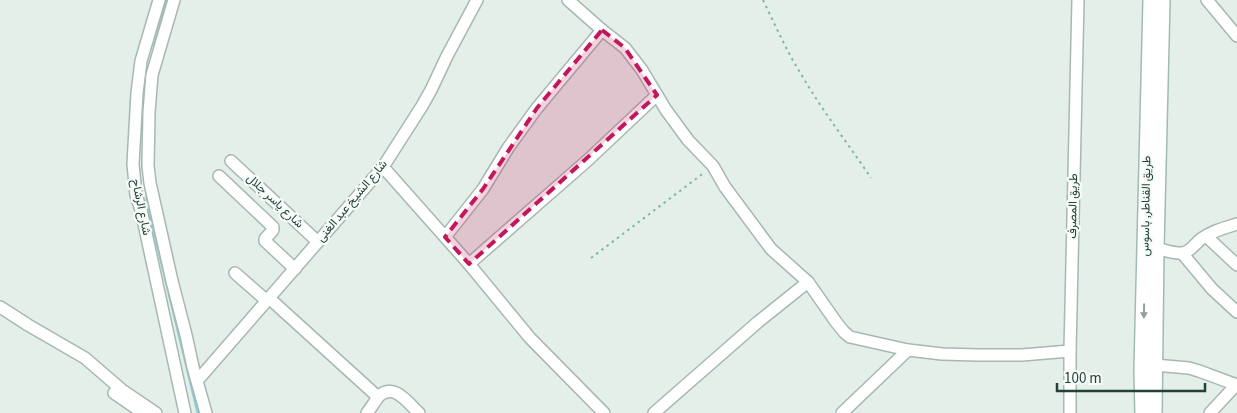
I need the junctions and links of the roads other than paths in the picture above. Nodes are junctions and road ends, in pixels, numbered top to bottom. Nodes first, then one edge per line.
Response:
1 (159, 0) edge
2 (174, 0) edge
3 (477, 0) edge
4 (568, 0) edge
5 (1078, 0) edge
6 (1151, 0) edge
7 (1162, 0) edge
8 (1207, 0) edge
9 (602, 30) junction
10 (1237, 36) edge
11 (657, 95) junction
12 (231, 161) dead end
13 (383, 167) junction
14 (219, 176) dead end
15 (1237, 224) edge
16 (1206, 236) junction
17 (445, 237) junction
18 (318, 242) junction
19 (1156, 248) junction
20 (1182, 254) junction
21 (468, 264) junction
22 (1237, 265) edge
23 (295, 268) junction
24 (235, 273) dead end
25 (808, 282) junction
26 (268, 300) junction
27 (0, 307) edge
28 (1237, 312) edge
29 (0, 315) edge
30 (908, 350) junction
31 (1070, 351) junction
32 (1154, 365) junction
33 (197, 381) junction
34 (1236, 385) edge
35 (378, 397) junction
36 (144, 413) edge
37 (156, 413) edge
38 (185, 413) edge
39 (206, 413) edge
40 (367, 413) edge
41 (419, 413) edge
42 (604, 413) edge
43 (654, 413) edge
44 (842, 413) edge
45 (1070, 413) edge
46 (1143, 413) edge
47 (1154, 413) edge
48 (1210, 413) edge

1 - 38 street, شارع الرشاح
2 - 33 street, شارع الرشاح
3 - 13 street, شارع الشيخ عبد الغنى
4 - 9 street
5 - 31 street, طريق المصرف
6 -> 46 main road, طريق القناطر, باسوس
7 - 19 main road, طريق القناطر, باسوس
8 - 10 street
9 - 11 street
9 - 17 street
11 - 21 street
11 - 25 street
12 - 18 street, شارع ياسر جلال
13 - 17 street
13 - 18 street, شارع الشيخ عبد الغنى
14 - 23 street
15 - 16 street
16 - 20 street
16 - 22 street
17 - 21 street
18 - 23 street, شارع الشيخ عبد الغنى
19 - 20 street
19 - 32 main road, طريق القناطر, باسوس
20 - 28 street
21 - 42 street
23 - 26 street, شارع الشيخ عبد الغنى
24 - 26 street
25 - 30 street
25 - 43 street
26 - 33 street, شارع الشيخ عبد الغنى
26 - 35 street
27 - 37 street
29 - 36 street
30 - 31 street
30 - 44 street
31 - 45 street, طريق المصرف
32 - 34 street
32 - 47 main road, طريق القناطر, باسوس
33 - 39 street, شارع الرشاح
34 - 48 street
35 - 40 street
35 - 41 street

